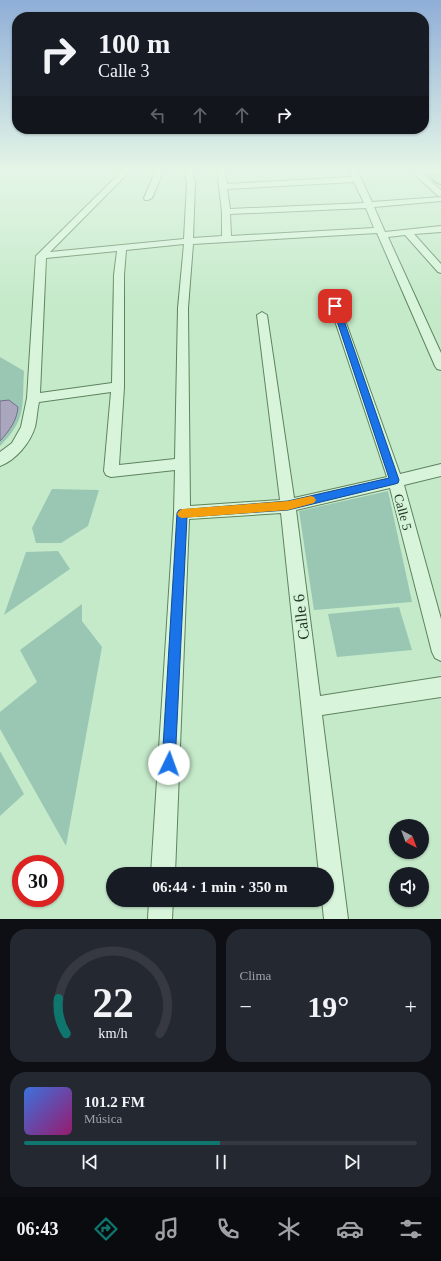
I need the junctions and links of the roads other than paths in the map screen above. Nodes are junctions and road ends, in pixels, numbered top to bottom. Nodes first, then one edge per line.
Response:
1 (226, 212) edge
2 (85, 213) edge
3 (190, 213) edge
4 (372, 213) edge
5 (441, 230) edge
6 (381, 233) junction
7 (408, 233) junction
8 (227, 240) junction
9 (190, 241) junction
10 (122, 248) junction
11 (42, 256) junction
12 (441, 270) edge
13 (335, 306) dead end
14 (262, 315) dead end
15 (441, 366) edge
16 (118, 386) junction
17 (32, 398) junction
18 (1, 460) edge
19 (182, 464) junction
20 (441, 470) edge
21 (395, 480) junction
22 (288, 506) junction
23 (182, 513) junction
24 (441, 652) edge
25 (441, 687) edge
26 (312, 707) junction
27 (163, 867) edge
28 (161, 907) edge
29 (160, 919) edge
30 (336, 919) edge

1 - 8 street
2 - 11 street
3 - 9 street
4 - 6 street
5 - 7 street
6 - 7 street
6 - 8 street
6 - 15 street
7 - 12 street
8 - 9 street
9 - 10 street
9 - 19 street
10 - 11 street
10 - 16 street
11 - 17 street
13 - 21 street, Calle 5
14 - 22 street, Calle 6
16 - 17 street
16 - 19 street
17 - 18 street
19 - 23 street
20 - 21 street
21 - 22 street
21 - 24 street, Calle 5
22 - 23 street
22 - 26 street, Calle 6
23 - 27 street
25 - 26 street
26 - 30 street, Calle 6
28 - 29 street

